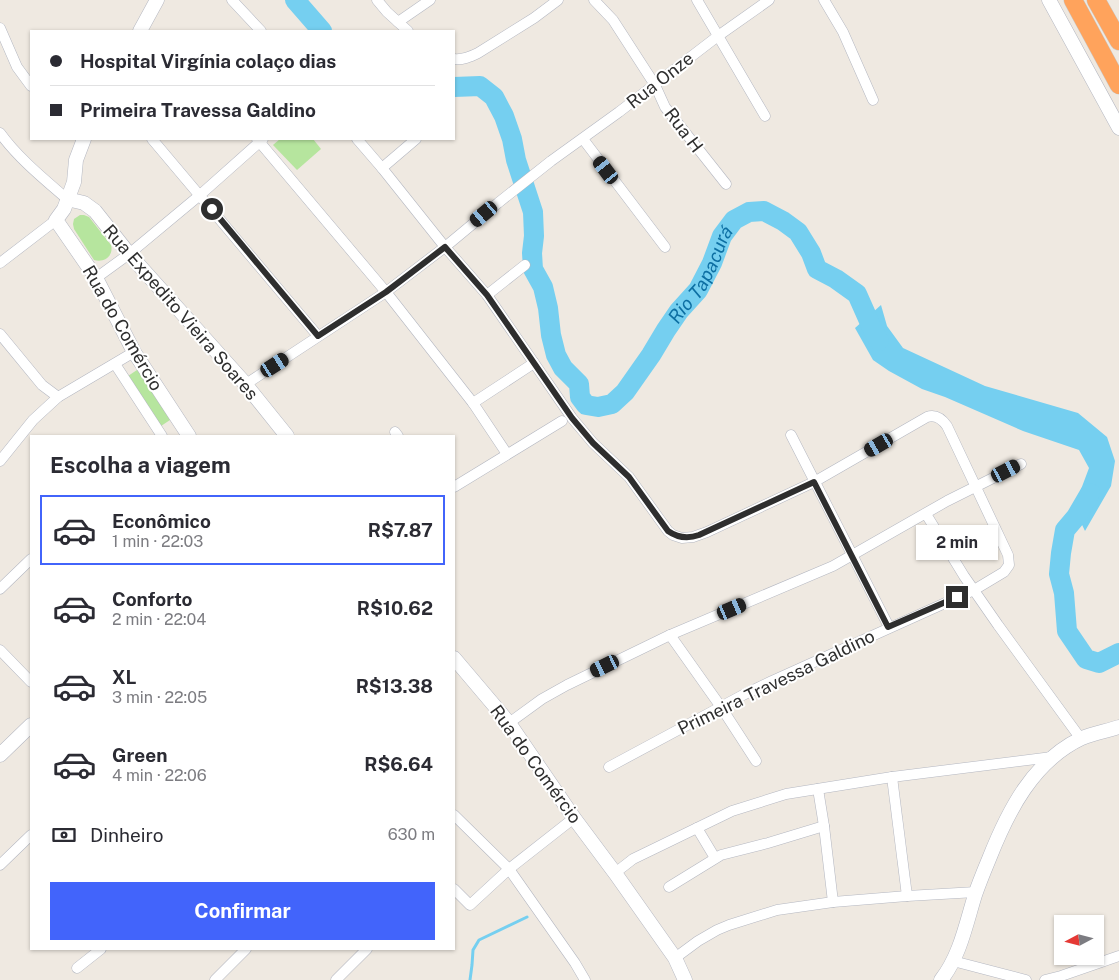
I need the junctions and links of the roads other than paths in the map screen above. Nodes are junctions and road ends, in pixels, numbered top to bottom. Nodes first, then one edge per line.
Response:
1 (157, 0) edge
2 (232, 0) edge
3 (377, 0) edge
4 (430, 0) edge
5 (558, 0) edge
6 (594, 0) edge
7 (697, 0) edge
8 (770, 0) edge
9 (824, 0) edge
10 (1049, 0) edge
11 (1073, 0) edge
12 (1096, 0) edge
13 (398, 22) junction
14 (0, 28) edge
15 (141, 30) edge
16 (260, 30) edge
17 (407, 30) edge
18 (718, 36) junction
19 (1119, 42) edge
20 (455, 59) edge
21 (30, 85) edge
22 (655, 85) junction
23 (1119, 85) edge
24 (873, 100) dead end
25 (765, 116) dead end
26 (1119, 128) edge
27 (583, 139) junction
28 (2, 140) edge
29 (84, 140) edge
30 (153, 140) edge
31 (260, 140) edge
32 (358, 140) edge
33 (415, 140) edge
34 (382, 168) junction
35 (726, 184) dead end
36 (200, 195) junction
37 (67, 199) junction
38 (56, 220) junction
39 (445, 247) junction
40 (665, 247) dead end
41 (128, 254) junction
42 (0, 263) edge
43 (525, 265) dead end
44 (96, 278) junction
45 (386, 292) junction
46 (487, 295) junction
47 (0, 334) edge
48 (318, 336) junction
49 (134, 352) junction
50 (534, 363) junction
51 (115, 364) junction
52 (246, 384) junction
53 (58, 397) junction
54 (473, 403) junction
55 (562, 421) dead end
56 (161, 435) edge
57 (188, 435) edge
58 (286, 435) edge
59 (791, 435) dead end
60 (507, 454) junction
61 (0, 461) edge
62 (1021, 464) dead end
63 (814, 482) junction
64 (455, 486) edge
65 (976, 487) junction
66 (926, 514) junction
67 (852, 556) junction
68 (30, 560) edge
69 (0, 589) edge
70 (974, 590) junction
71 (888, 627) junction
72 (670, 635) junction
73 (0, 650) edge
74 (455, 659) edge
75 (30, 681) edge
76 (721, 707) junction
77 (509, 723) junction
78 (30, 726) edge
79 (1119, 727) edge
80 (1081, 739) junction
81 (0, 755) edge
82 (1052, 757) junction
83 (756, 761) dead end
84 (609, 767) dead end
85 (892, 777) junction
86 (818, 789) junction
87 (455, 816) edge
88 (574, 818) junction
89 (824, 826) junction
90 (697, 828) junction
91 (30, 836) edge
92 (715, 858) junction
93 (0, 864) edge
94 (510, 869) junction
95 (615, 873) junction
96 (669, 887) dead end
97 (455, 890) edge
98 (976, 892) junction
99 (907, 896) junction
100 (834, 902) junction
101 (100, 950) edge
102 (245, 950) edge
103 (366, 950) edge
104 (1119, 956) edge
105 (675, 958) junction
106 (953, 961) junction
107 (77, 968) dead end
108 (215, 980) edge
109 (336, 980) edge
110 (585, 980) edge
111 (686, 980) edge
112 (941, 980) edge
113 (1026, 980) edge
114 (1045, 980) edge

1 - 15 main road
2 - 16 street
3 - 13 street
4 - 13 street
5 - 20 street
6 - 22 street, Rua H
7 - 18 street
8 - 18 street, Rua Onze
9 - 24 street
10 - 26 main road
11 - 23 highway
12 - 19 highway
13 - 17 street
14 - 21 street
18 - 22 street, Rua Onze
18 - 25 street
22 - 27 street, Rua Onze
22 - 35 street, Rua H
27 - 39 street, Rua Onze
27 - 40 street
28 - 37 street
29 - 37 main road
30 - 36 street
31 - 36 street
31 - 45 street
32 - 34 street
33 - 34 street
34 - 39 street
36 - 41 street
36 - 48 street
37 - 38 main road
37 - 41 main road, Rua Expedito Vieira Soares
38 - 42 street
38 - 44 main road, Rua do Comércio
39 - 45 street, Rua Onze
39 - 46 street
41 - 44 street
41 - 52 main road, Rua Expedito Vieira Soares
43 - 46 street
44 - 49 main road, Rua do Comércio
45 - 48 street, Rua Onze
45 - 54 street
46 - 50 street
47 - 53 street
48 - 52 street, Rua Onze
49 - 51 street
49 - 57 main road, Rua do Comércio
50 - 54 street
50 - 63 street
51 - 53 street
51 - 56 street
52 - 58 main road, Rua Expedito Vieira Soares
53 - 61 street
54 - 60 street
55 - 60 street
59 - 63 street
60 - 64 street
62 - 65 street
63 - 65 street, Primeira Travessa Galdino
63 - 67 street
65 - 66 street
65 - 70 street, Primeira Travessa Galdino
66 - 67 street
66 - 70 street
67 - 71 street
67 - 72 street
68 - 69 street
70 - 71 street, Primeira Travessa Galdino
70 - 80 street
71 - 76 street, Primeira Travessa Galdino
72 - 76 street
72 - 77 street
73 - 75 street
74 - 77 main road, Rua do Comércio
76 - 83 street
76 - 84 street, Primeira Travessa Galdino
77 - 88 main road, Rua do Comércio
78 - 81 main road
79 - 80 main road
80 - 82 main road
82 - 85 street
82 - 98 main road
85 - 86 street
85 - 99 street
86 - 89 street
86 - 90 street
87 - 94 street
88 - 94 street
88 - 95 main road, Rua do Comércio
89 - 92 street
89 - 100 street
90 - 92 street
90 - 95 street
91 - 93 street
92 - 96 street
94 - 97 street
94 - 110 street
95 - 105 main road, Rua do Comércio
98 - 99 street
98 - 106 main road
99 - 100 street
100 - 105 street
101 - 107 street
102 - 108 street
103 - 109 street
104 - 114 street
105 - 111 main road, Rua do Comércio
106 - 112 main road
106 - 113 street

